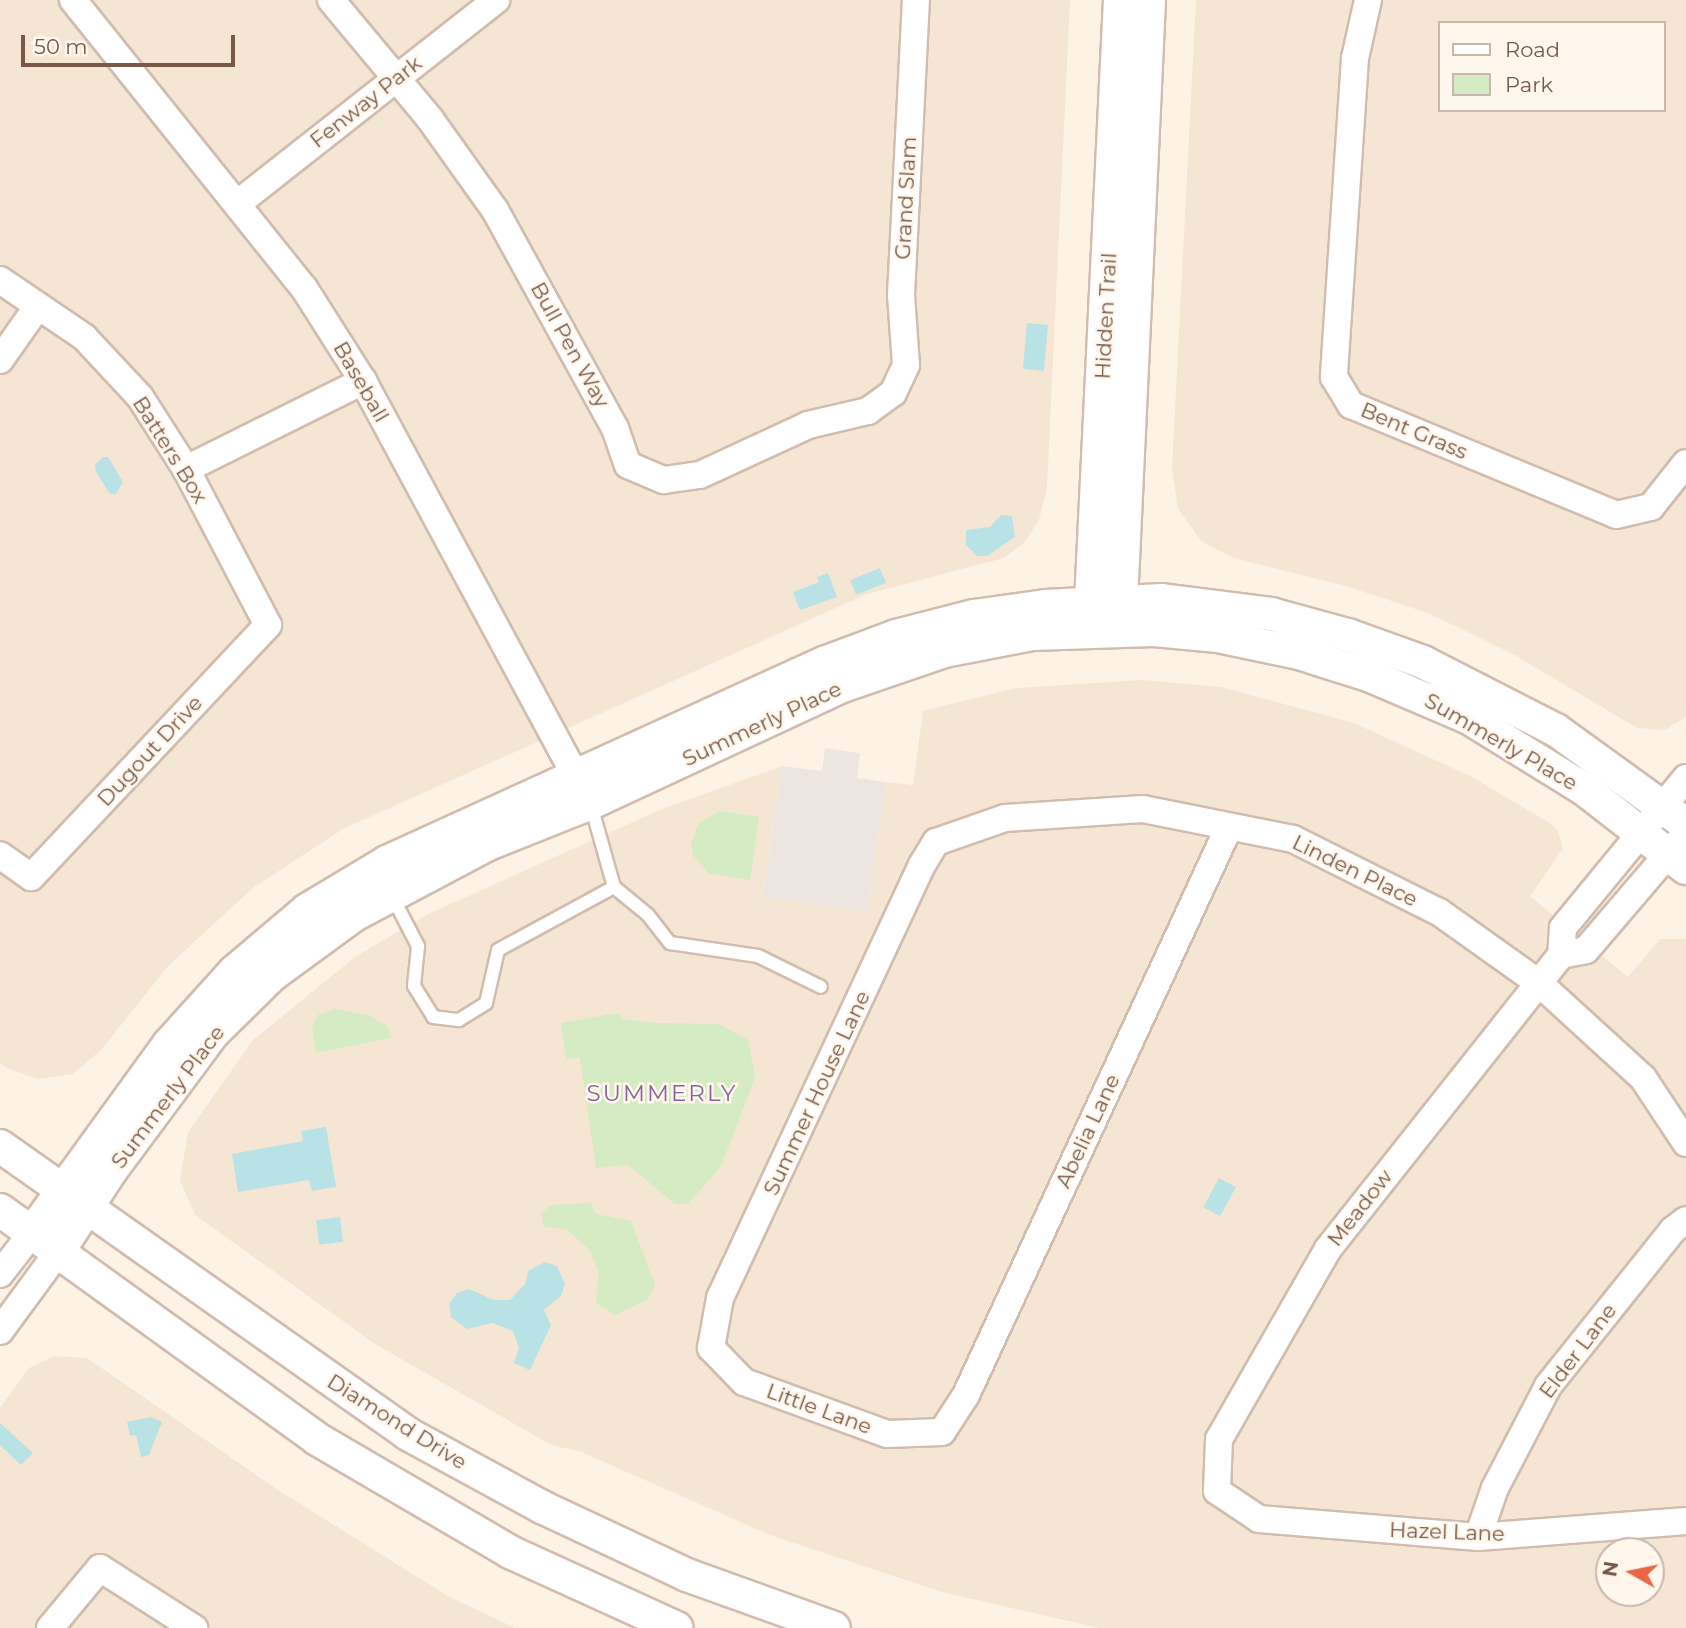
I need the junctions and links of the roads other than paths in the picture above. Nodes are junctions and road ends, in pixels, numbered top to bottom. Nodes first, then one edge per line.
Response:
1 (73, 0) edge
2 (331, 0) edge
3 (496, 0) edge
4 (916, 0) edge
5 (1120, 0) edge
6 (1150, 0) edge
7 (1368, 0) edge
8 (396, 78) junction
9 (237, 204) junction
10 (0, 280) edge
11 (38, 306) junction
12 (0, 360) edge
13 (363, 381) junction
14 (892, 393) joint
15 (1686, 463) edge
16 (186, 470) junction
17 (1105, 617) junction
18 (268, 625) joint
19 (576, 776) junction
20 (1686, 778) edge
21 (591, 803) junction
22 (1675, 815) edge
23 (1229, 827) junction
24 (1642, 831) junction
25 (936, 842) joint
26 (1681, 851) edge
27 (0, 855) edge
28 (614, 887) junction
29 (391, 894) junction
30 (1561, 955) junction
31 (1539, 983) junction
32 (821, 987) dead end
33 (1686, 1143) edge
34 (0, 1146) edge
35 (74, 1200) junction
36 (0, 1210) edge
37 (1686, 1220) edge
38 (32, 1233) junction
39 (58, 1252) junction
40 (0, 1275) edge
41 (0, 1331) edge
42 (711, 1348) joint
43 (942, 1432) joint
44 (1217, 1491) joint
45 (1686, 1521) edge
46 (1478, 1537) junction
47 (50, 1628) edge
48 (194, 1628) edge
49 (677, 1628) edge
50 (834, 1628) edge

1 - 9 street, Baseball
2 - 8 street, Bull Pen Way
3 - 8 street, Fenway Park
4 - 14 street, Grand Slam
5 - 17 street, Hidden Trail
6 - 17 street, Hidden Trail
7 - 15 street, Bent Grass
8 - 9 street, Fenway Park
8 - 14 street, Bull Pen Way
9 - 13 street, Baseball
10 - 11 street, Batters Box
11 - 12 street
11 - 16 street, Batters Box
13 - 16 street
13 - 19 street, Baseball
16 - 18 street, Batters Box
17 - 19 street, Summerly Place
17 - 21 street, Summerly Place
17 - 22 street, Summerly Place
17 - 24 street, Summerly Place
18 - 27 street, Dugout Drive
19 - 21 street, Baseball
19 - 35 street, Summerly Place
20 - 22 street, Meadow
21 - 28 lane
21 - 29 street, Summerly Place
22 - 24 street, Meadow
23 - 25 street, Linden Place
23 - 31 street, Linden Place
23 - 43 street, Abelia Lane
24 - 26 street, Summerly Place
24 - 30 street, Meadow
25 - 42 street, Summer House Lane
26 - 30 street
28 - 29 lane
28 - 32 lane
29 - 35 street, Summerly Place
30 - 31 street, Meadow
31 - 33 street, Linden Place
31 - 44 street, Meadow
34 - 35 street, Diamond Drive
35 - 38 street, Summerly Place
35 - 39 street, Summerly Place
35 - 50 street, Diamond Drive
36 - 38 street
37 - 46 street, Elder Lane
38 - 39 street
38 - 40 street, Summerly Place
39 - 41 street, Summerly Place
39 - 49 street
42 - 43 street, Little Lane
44 - 46 street, Hazel Lane
45 - 46 street, Hazel Lane
47 - 48 street

